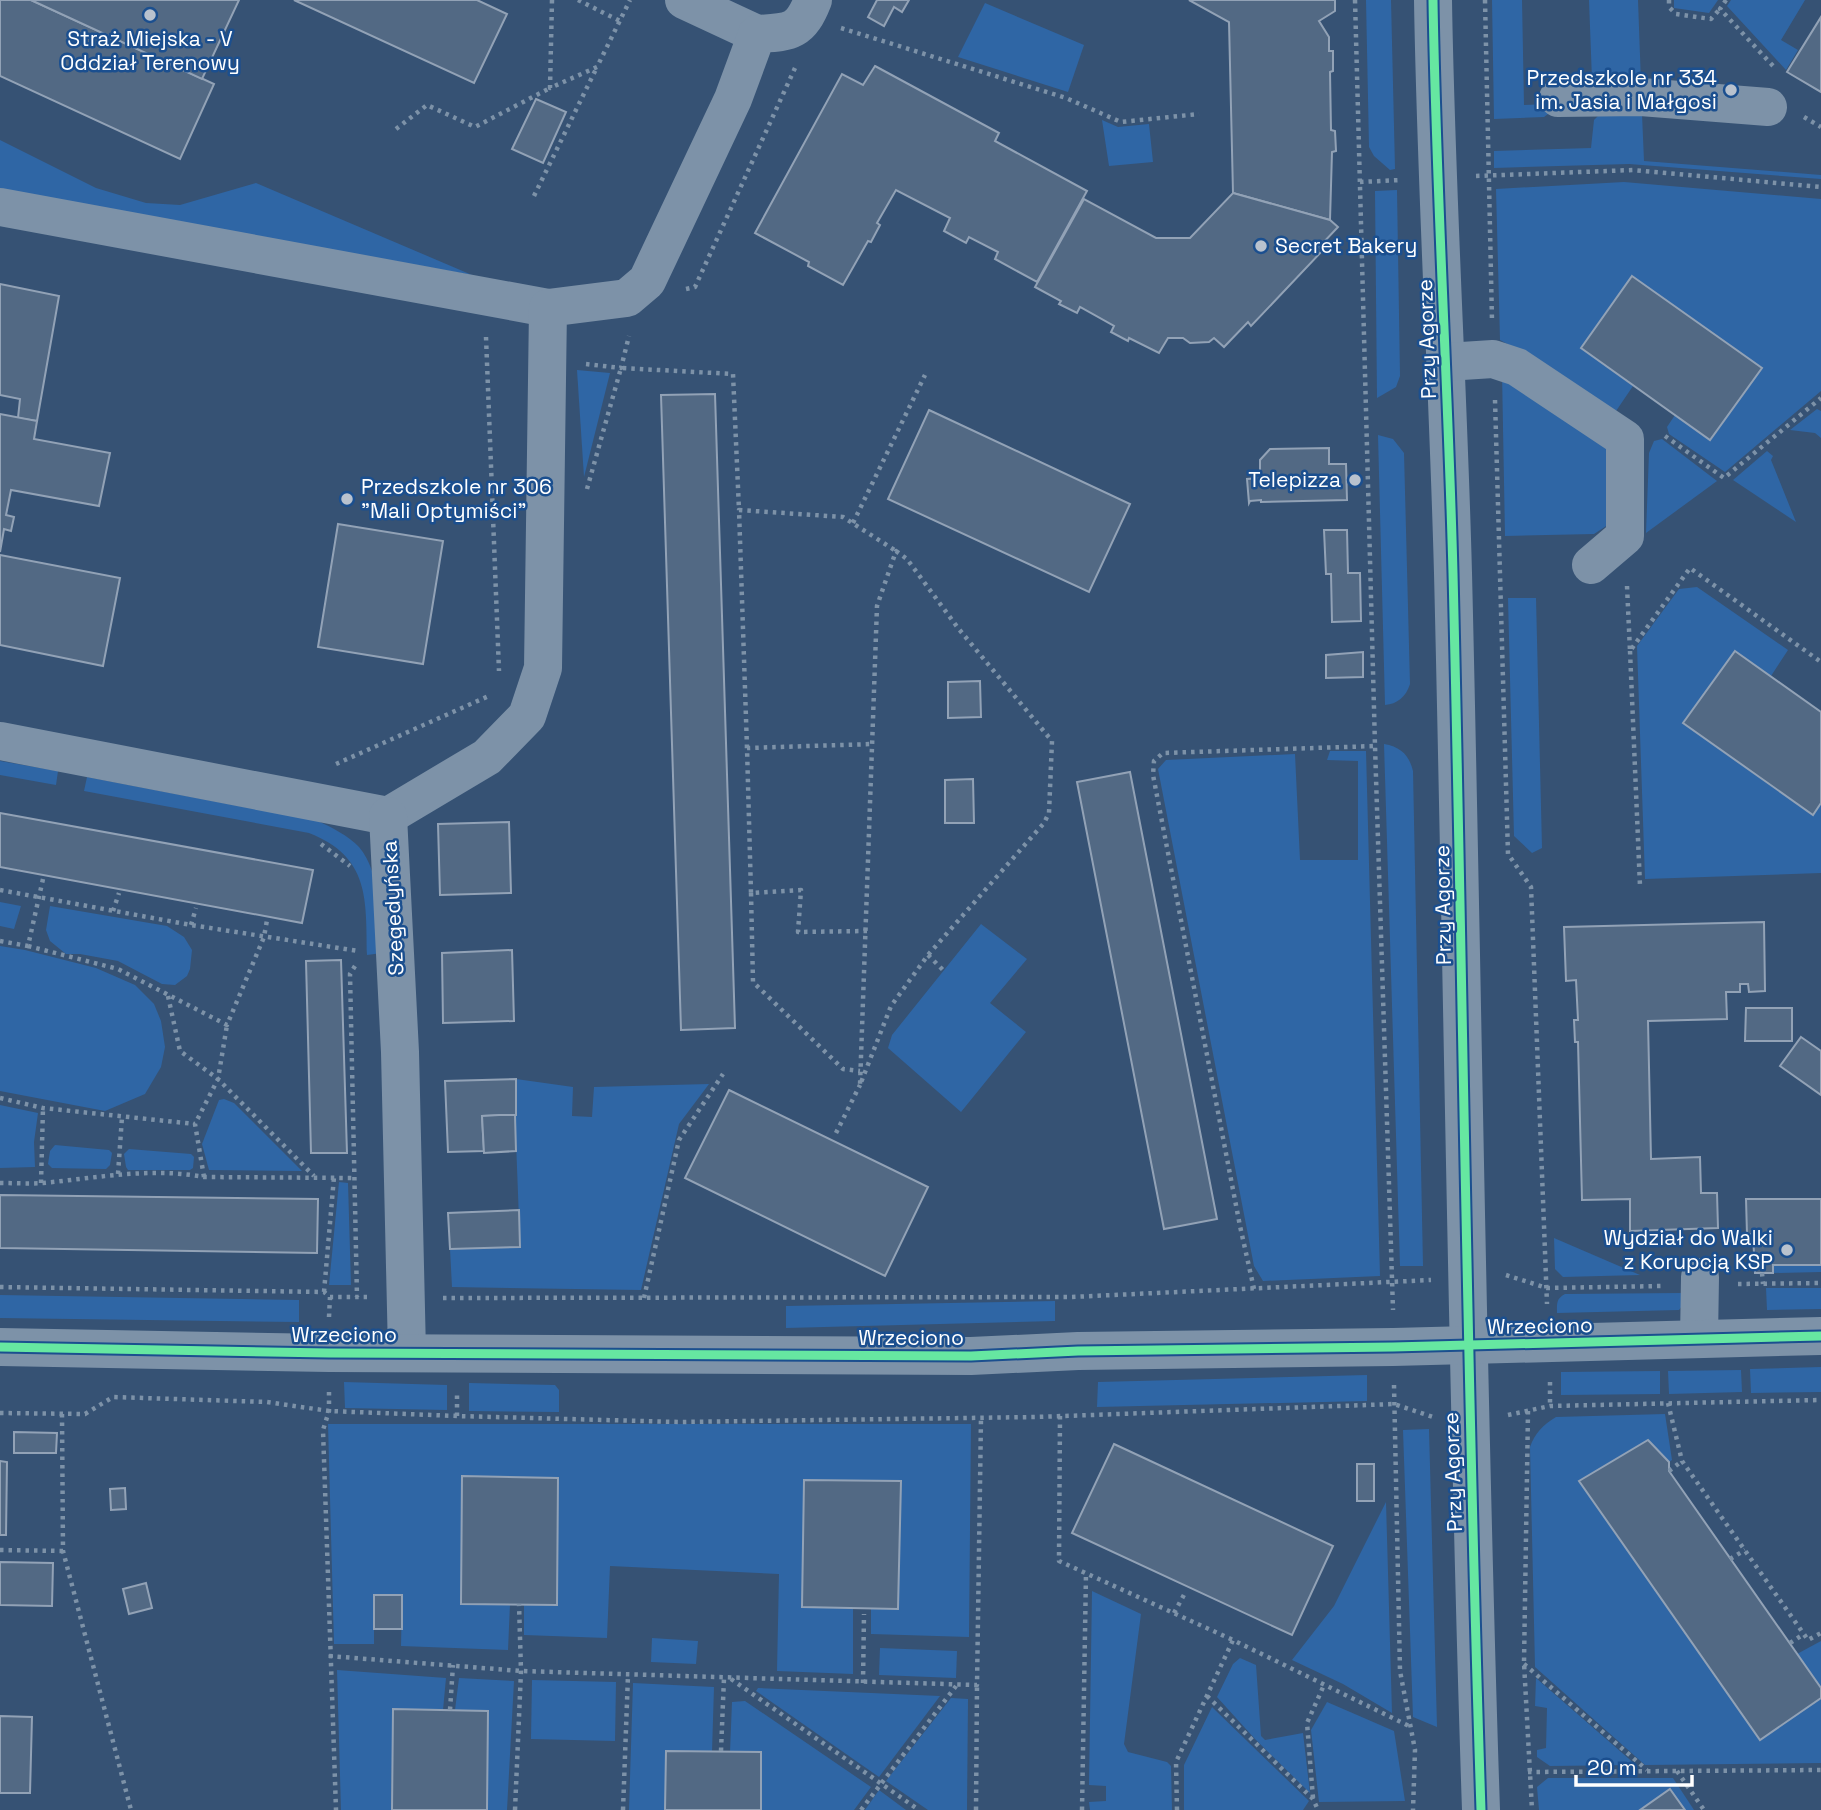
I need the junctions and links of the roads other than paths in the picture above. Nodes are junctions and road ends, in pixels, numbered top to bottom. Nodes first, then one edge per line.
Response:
1 (684, 0) edge
2 (1433, 0) edge
3 (809, 9) edge
4 (757, 34) junction
5 (1558, 98) dead end
6 (1768, 107) dead end
7 (0, 207) edge
8 (548, 308) junction
9 (1446, 362) junction
10 (1591, 565) dead end
11 (0, 741) edge
12 (388, 816) junction
13 (1700, 1281) road end
14 (1821, 1336) edge
15 (1699, 1339) junction
16 (1467, 1345) junction
17 (0, 1347) edge
18 (407, 1352) junction
19 (1481, 1810) edge

1 - 4 street
2 - 9 street, Przy Agorze
3 - 4 street
4 - 8 street
5 - 6 street
7 - 8 street
8 - 12 street
9 - 10 street
9 - 16 street, Przy Agorze
11 - 12 street, Szegedyńska
12 - 18 street, Szegedyńska
13 - 15 street
14 - 15 street, Wrzeciono
15 - 16 street, Wrzeciono
16 - 18 street, Wrzeciono
16 - 19 street, Przy Agorze
17 - 18 street, Wrzeciono

